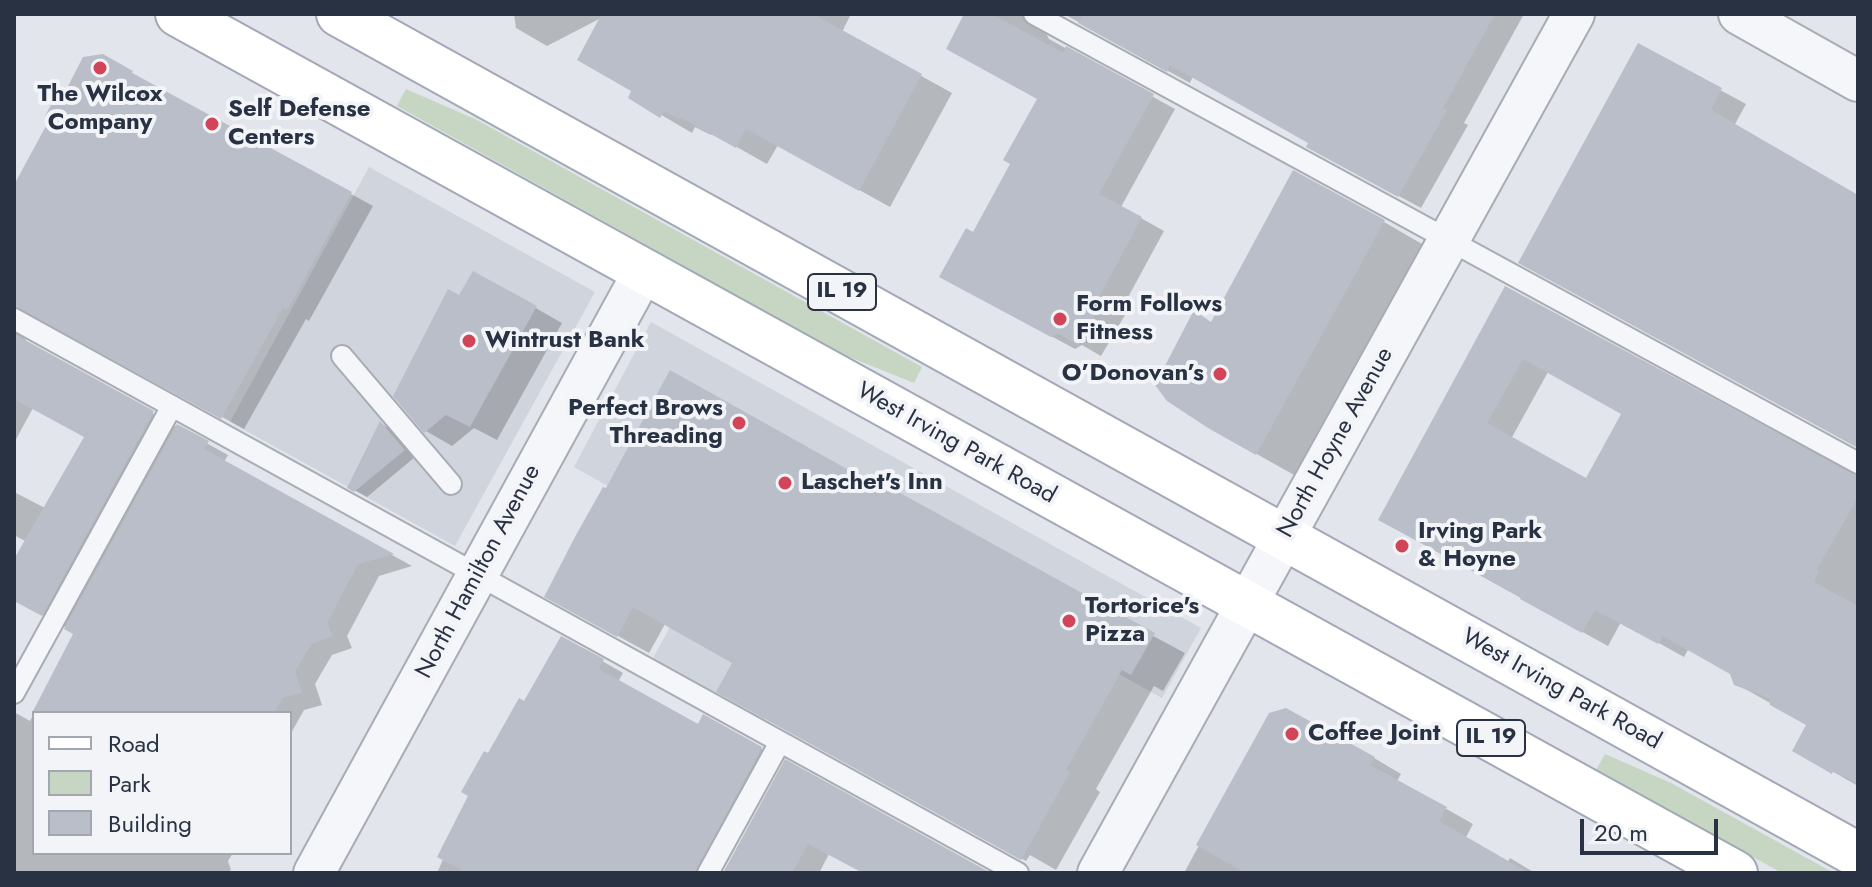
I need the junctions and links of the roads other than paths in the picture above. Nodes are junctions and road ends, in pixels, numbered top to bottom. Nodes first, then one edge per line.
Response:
1 (178, 14) edge
2 (339, 14) edge
3 (1034, 14) edge
4 (1574, 14) edge
5 (1739, 14) edge
6 (1858, 81) edge
7 (1449, 240) junction
8 (644, 271) junction
9 (14, 319) edge
10 (342, 356) dead end
11 (172, 406) junction
12 (1858, 463) edge
13 (451, 484) dead end
14 (1283, 537) junction
15 (478, 575) junction
16 (1247, 603) junction
17 (14, 693) edge
18 (780, 742) junction
19 (1858, 855) edge
20 (314, 873) edge
21 (708, 873) edge
22 (1018, 873) edge
23 (1098, 873) edge
24 (1735, 873) edge

1 - 8 main road, West Irving Park Road / IL 19
2 - 14 main road, West Irving Park Road / IL 19
3 - 7 lane
4 - 7 street, North Hoyne Avenue
5 - 6 street
7 - 12 lane
7 - 14 street, North Hoyne Avenue
8 - 15 street, North Hamilton Avenue
8 - 16 main road, West Irving Park Road / IL 19
9 - 11 lane
10 - 13 lane
11 - 15 lane
11 - 17 lane
14 - 16 street, North Hoyne Avenue
14 - 19 main road, West Irving Park Road / IL 19
15 - 18 lane
15 - 20 street, North Hamilton Avenue
16 - 23 street, North Hoyne Avenue
16 - 24 main road, West Irving Park Road / IL 19
18 - 21 lane
18 - 22 lane

